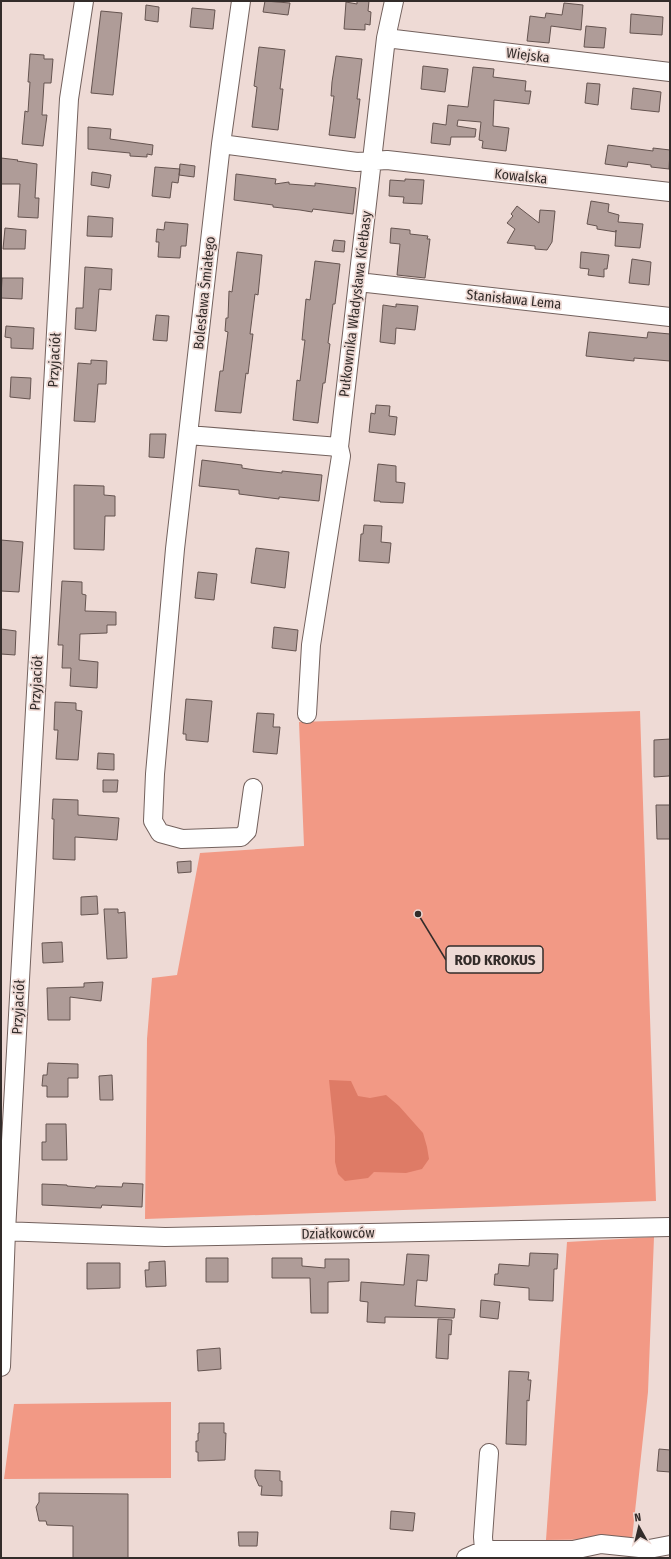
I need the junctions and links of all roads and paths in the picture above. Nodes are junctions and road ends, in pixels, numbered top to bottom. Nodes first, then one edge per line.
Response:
1 (84, 1) edge
2 (241, 1) edge
3 (394, 1) edge
4 (386, 38) junction
5 (670, 72) edge
6 (221, 144) junction
7 (372, 161) junction
8 (670, 192) edge
9 (358, 282) junction
10 (670, 316) edge
11 (188, 435) junction
12 (339, 447) junction
13 (307, 714) dead end
14 (253, 788) dead end
15 (670, 1227) edge
16 (3, 1231) edge
17 (1, 1367) edge
18 (489, 1453) dead end
19 (670, 1545) edge
20 (484, 1550) junction
21 (466, 1558) edge

1 - 16 street, Przyjaciół
2 - 6 street, Bolesława Śmiałego
3 - 4 street, Pułkownika Władysława Kiełbasy
4 - 5 street, Wiejska
4 - 7 street, Pułkownika Władysława Kiełbasy
6 - 7 street
6 - 11 street, Bolesława Śmiałego
7 - 8 street, Kowalska
7 - 9 street, Pułkownika Władysława Kiełbasy
9 - 10 street, Stanisława Lema
9 - 12 street, Pułkownika Władysława Kiełbasy
11 - 12 street
11 - 14 street, Bolesława Śmiałego
12 - 13 street, Pułkownika Władysława Kiełbasy
15 - 16 street, Działkowców
16 - 17 street, Przyjaciół
18 - 20 street
19 - 20 street
20 - 21 street

